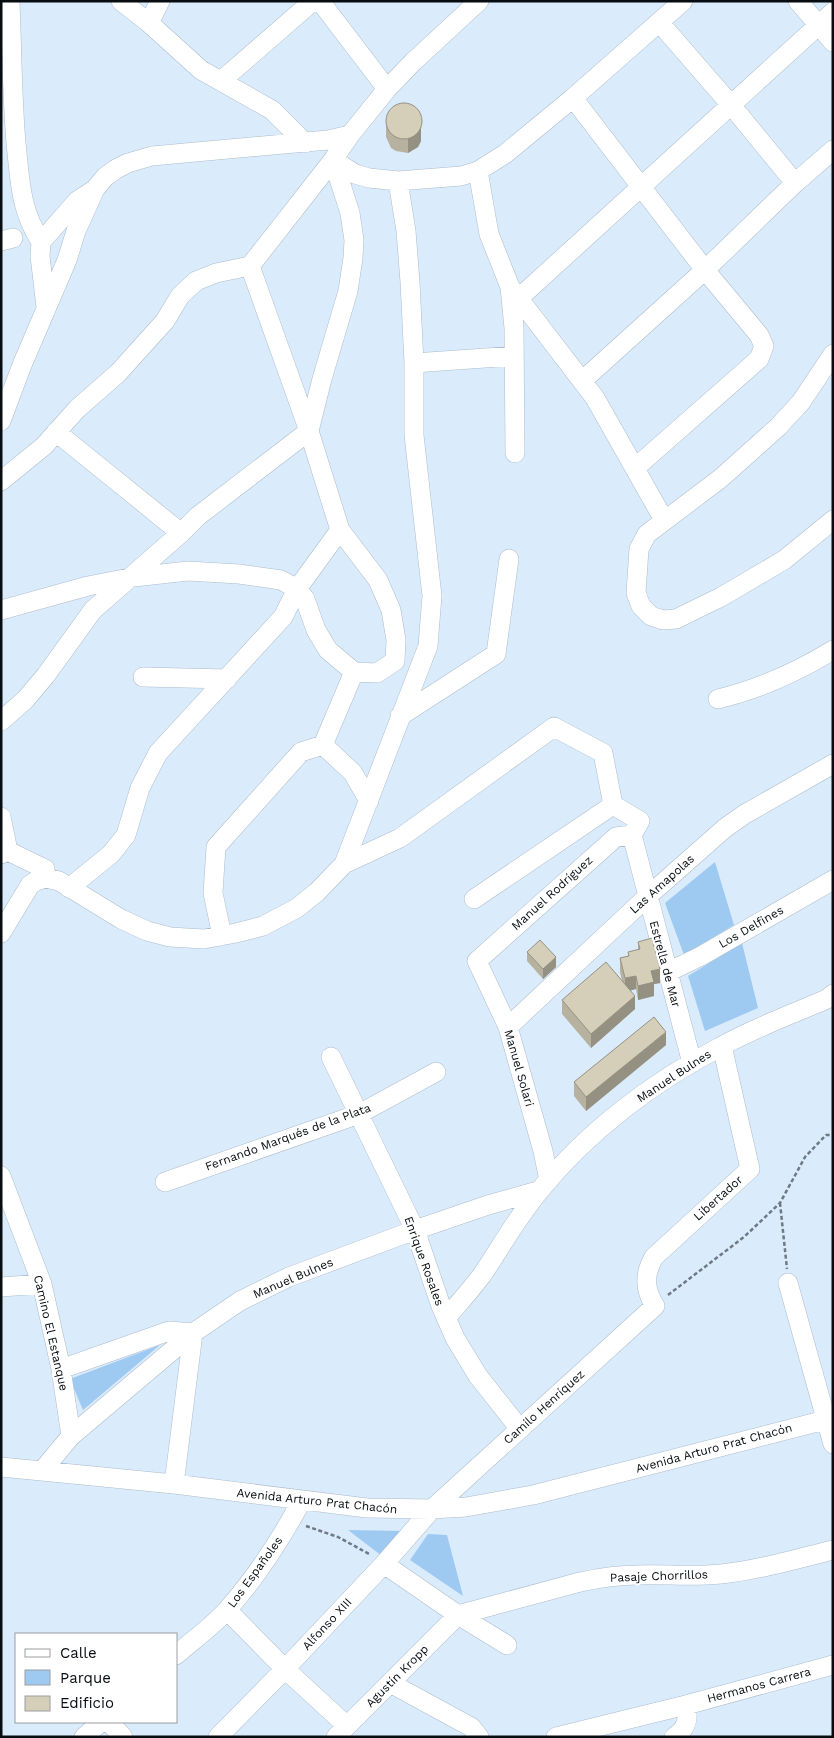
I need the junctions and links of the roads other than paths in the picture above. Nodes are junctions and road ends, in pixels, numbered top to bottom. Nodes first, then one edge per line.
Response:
1 (10, 1) edge
2 (121, 1) edge
3 (160, 1) edge
4 (313, 1) edge
5 (320, 1) edge
6 (478, 1) edge
7 (683, 1) edge
8 (798, 1) edge
9 (826, 19) edge
10 (659, 22) junction
11 (150, 23) junction
12 (833, 42) edge
13 (221, 82) junction
14 (387, 89) junction
15 (573, 98) junction
16 (731, 105) junction
17 (350, 134) junction
18 (305, 143) junction
19 (833, 150) edge
20 (333, 160) junction
21 (478, 171) junction
22 (398, 181) junction
23 (795, 183) junction
24 (641, 187) junction
25 (95, 189) junction
26 (42, 242) junction
27 (250, 266) junction
28 (706, 270) junction
29 (514, 292) junction
30 (46, 307) junction
31 (833, 354) edge
32 (514, 356) junction
33 (414, 363) junction
34 (582, 381) junction
35 (1, 421) edge
36 (310, 431) junction
37 (56, 432) junction
38 (515, 452) dead end
39 (635, 468) junction
40 (1, 481) edge
41 (664, 520) junction
42 (833, 520) edge
43 (340, 530) junction
44 (180, 533) junction
45 (509, 559) dead end
46 (129, 578) junction
47 (297, 589) junction
48 (1, 610) edge
49 (833, 650) edge
50 (354, 672) junction
51 (143, 678) dead end
52 (226, 679) junction
53 (718, 698) dead end
54 (400, 716) junction
55 (1, 721) edge
56 (323, 745) junction
57 (833, 764) edge
58 (369, 801) junction
59 (613, 805) junction
60 (1, 817) edge
61 (632, 835) junction
62 (5, 853) edge
63 (344, 864) junction
64 (46, 878) junction
65 (833, 880) edge
66 (69, 888) junction
67 (648, 896) junction
68 (474, 899) dead end
69 (1, 933) edge
70 (222, 936) junction
71 (477, 961) joint
72 (668, 972) junction
73 (831, 997) edge
74 (508, 1027) junction
75 (722, 1046) junction
76 (331, 1057) dead end
77 (692, 1063) junction
78 (436, 1072) dead end
79 (359, 1114) junction
80 (1, 1176) edge
81 (165, 1182) dead end
82 (544, 1185) junction
83 (415, 1230) junction
84 (788, 1283) road end
85 (42, 1284) junction
86 (1, 1288) edge
87 (655, 1306) joint
88 (446, 1318) junction
89 (193, 1334) junction
90 (61, 1369) junction
91 (829, 1418) edge
92 (520, 1428) junction
93 (71, 1436) junction
94 (833, 1444) edge
95 (1, 1467) edge
96 (42, 1471) junction
97 (174, 1484) junction
98 (302, 1500) junction
99 (432, 1509) junction
100 (833, 1550) edge
101 (384, 1564) junction
102 (227, 1610) junction
103 (458, 1615) junction
104 (507, 1644) dead end
105 (178, 1653) edge
106 (833, 1665) edge
107 (285, 1669) junction
108 (390, 1683) junction
109 (686, 1705) junction
110 (100, 1723) edge
111 (110, 1723) edge
112 (342, 1731) edge
113 (84, 1737) edge
114 (123, 1737) edge
115 (218, 1737) edge
116 (479, 1737) edge
117 (556, 1737) edge
118 (674, 1737) edge

1 - 26 street
2 - 11 street
3 - 11 street
4 - 13 street
5 - 14 street
6 - 14 street
7 - 10 street
8 - 9 street
9 - 12 street
9 - 16 street
10 - 15 street
10 - 16 street
11 - 13 street
13 - 18 street
14 - 17 street
15 - 21 street
15 - 24 street
16 - 23 street
16 - 24 street
17 - 18 street
17 - 20 street
18 - 25 street
19 - 23 street
20 - 22 street
20 - 27 street
20 - 36 street
21 - 22 street
21 - 29 street
22 - 33 street
23 - 28 street
24 - 28 street
24 - 29 street
25 - 26 street
25 - 30 street
26 - 30 street
27 - 36 street
27 - 37 street
28 - 34 street
28 - 39 street
29 - 32 street
29 - 34 street
30 - 35 street
31 - 41 street
32 - 33 street
32 - 38 street
33 - 54 street
34 - 39 street
36 - 43 street
36 - 44 street
37 - 40 street
37 - 44 street
39 - 41 street
41 - 42 street
43 - 47 street
43 - 50 street
44 - 46 street
45 - 54 street
46 - 47 street
46 - 48 street
46 - 55 street
47 - 50 street
47 - 52 street
49 - 53 street
50 - 56 street
51 - 52 street
52 - 66 street
54 - 58 street
56 - 58 street
56 - 70 street
57 - 67 street, Las Amapolas
58 - 63 street
59 - 61 street, Estrella de Mar
59 - 63 street
59 - 68 street
60 - 62 street
61 - 67 street, Estrella de Mar
61 - 71 street, Manuel Rodríguez
62 - 64 street
63 - 70 street
64 - 66 street
64 - 69 street
65 - 72 street, Los Delfines
66 - 70 street
67 - 72 street, Estrella de Mar
67 - 74 street, Las Amapolas
71 - 74 street, Manuel Solari
72 - 77 street, Estrella de Mar
73 - 75 street, Manuel Bulnes
74 - 82 street, Manuel Solari
75 - 77 street, Manuel Bulnes
75 - 87 street, Libertador
76 - 79 street, Enrique Rosales
77 - 82 street, Manuel Bulnes
78 - 79 street, Fernando Marqués de la Plata
79 - 81 street, Fernando Marqués de la Plata
79 - 83 street, Enrique Rosales
80 - 85 street, Camino El Estanque
82 - 83 street, Manuel Bulnes
82 - 88 street, Manuel Bulnes
83 - 88 street, Enrique Rosales
83 - 89 street, Manuel Bulnes
84 - 91 street
85 - 86 street
85 - 90 street, Camino El Estanque
87 - 92 street, Camilo Henríquez
88 - 92 street, Enrique Rosales
89 - 90 street
89 - 93 street, Manuel Bulnes
89 - 97 street
90 - 93 street, Camino El Estanque
91 - 94 street
91 - 99 street, Avenida Arturo Prat Chacón
92 - 99 street, Camilo Henríquez
93 - 96 street, Manuel Bulnes
95 - 96 street, Avenida Arturo Prat Chacón
96 - 97 street, Avenida Arturo Prat Chacón
97 - 98 street, Avenida Arturo Prat Chacón
98 - 99 street, Avenida Arturo Prat Chacón
98 - 102 street, Los Españoles
99 - 101 street, Alfonso XIII
100 - 103 street, Pasaje Chorrillos
101 - 103 street
101 - 107 street, Alfonso XIII
102 - 105 street, Los Españoles
102 - 107 street
103 - 104 street
103 - 108 street, Agustín Kropp
106 - 109 street, Hermanos Carrera
107 - 112 street
107 - 115 street, Alfonso XIII
108 - 112 street, Agustín Kropp
108 - 116 street
109 - 117 street, Hermanos Carrera
109 - 118 street
110 - 113 street
111 - 114 street

